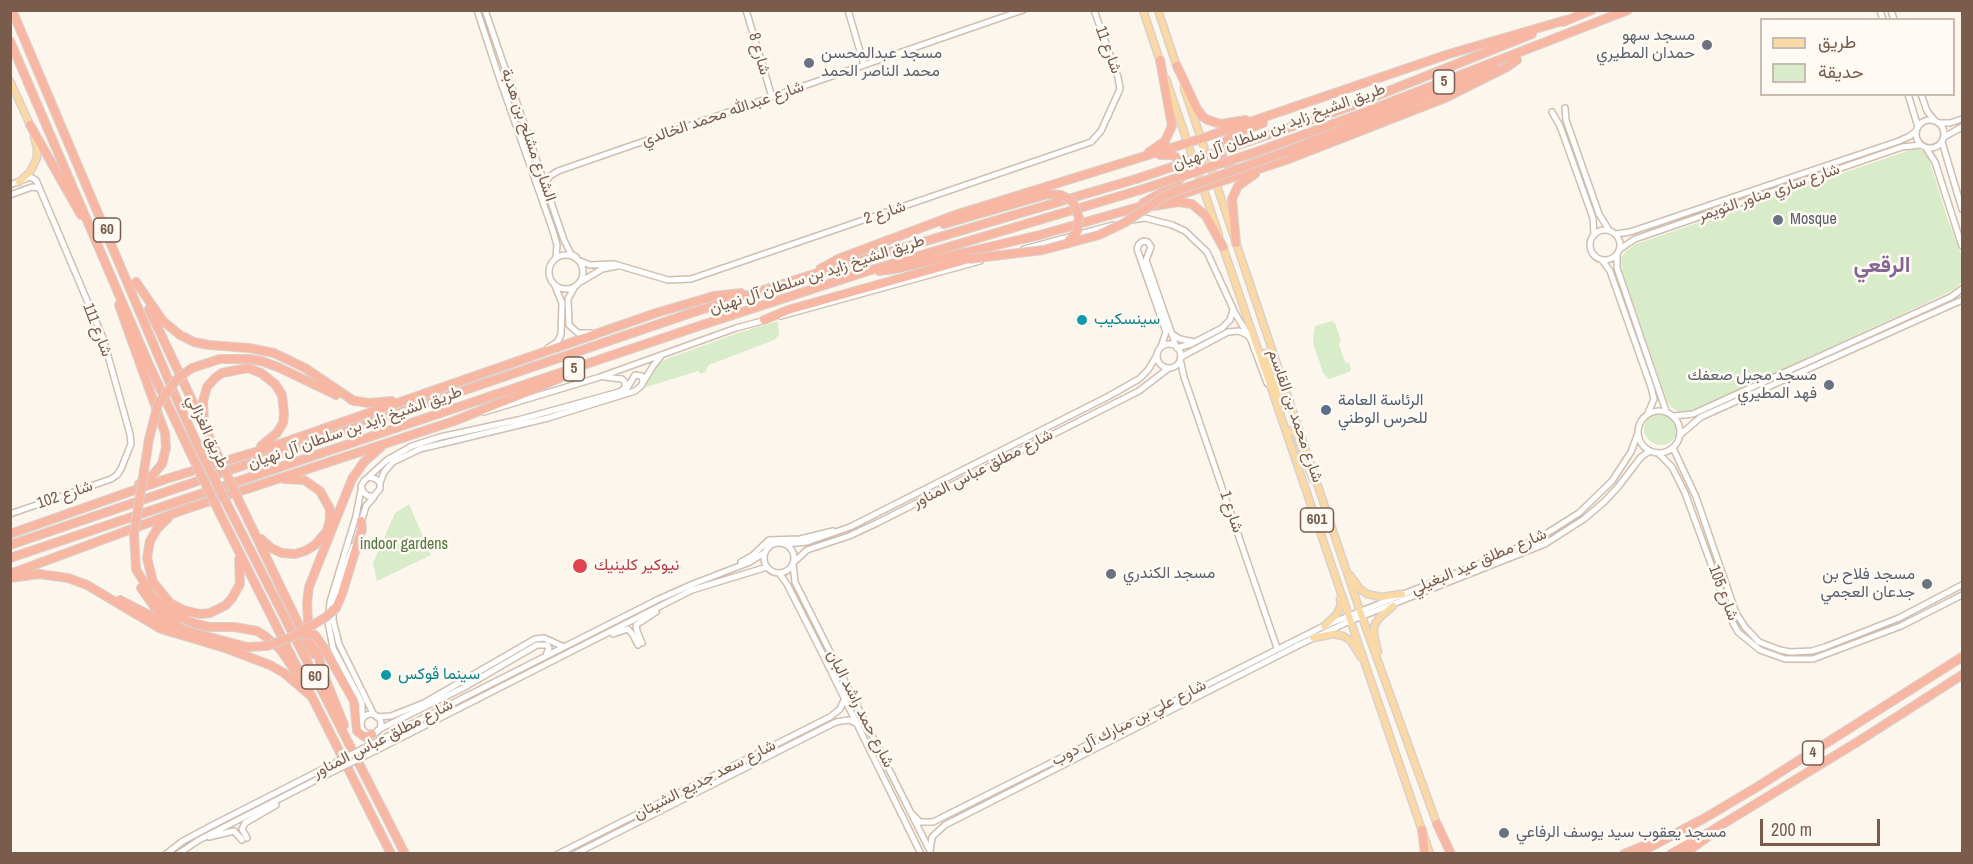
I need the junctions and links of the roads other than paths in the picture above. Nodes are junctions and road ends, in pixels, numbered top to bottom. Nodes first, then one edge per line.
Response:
1 (14, 10) edge
2 (477, 10) edge
3 (485, 10) edge
4 (746, 10) edge
5 (848, 10) edge
6 (1023, 10) edge
7 (1094, 10) edge
8 (1143, 10) edge
9 (1158, 10) edge
10 (1592, 10) edge
11 (1628, 10) edge
12 (1566, 20) junction
13 (490, 24) junction
14 (482, 28) junction
15 (495, 38) junction
16 (486, 40) junction
17 (10, 41) edge
18 (1534, 48) junction
19 (1160, 60) junction
20 (864, 65) junction
21 (1177, 66) junction
22 (10, 81) edge
23 (1120, 90) joint
24 (1909, 96) edge
25 (1921, 96) edge
26 (772, 97) junction
27 (1294, 108) junction
28 (1565, 108) dead end
29 (1552, 112) dead end
30 (1962, 119) edge
31 (1937, 122) junction
32 (30, 125) junction
33 (1962, 127) edge
34 (1917, 129) junction
35 (1200, 139) junction
36 (1943, 140) junction
37 (1188, 143) junction
38 (1923, 147) junction
39 (1287, 155) junction
40 (1141, 159) junction
41 (540, 168) junction
42 (1255, 170) junction
43 (558, 171) junction
44 (1079, 177) junction
45 (19, 182) junction
46 (545, 183) junction
47 (1216, 183) junction
48 (10, 185) edge
49 (1203, 187) junction
50 (39, 188) junction
51 (10, 195) edge
52 (1962, 209) edge
53 (1129, 211) junction
54 (88, 224) junction
55 (1609, 230) junction
56 (107, 231) junction
57 (1616, 234) junction
58 (1594, 235) junction
59 (1236, 243) junction
60 (1067, 244) junction
61 (877, 245) junction
62 (1962, 246) edge
63 (1223, 247) junction
64 (1618, 252) junction
65 (556, 258) junction
66 (578, 259) junction
67 (1602, 260) junction
68 (619, 266) junction
69 (109, 269) junction
70 (868, 271) junction
71 (811, 275) junction
72 (136, 282) junction
73 (580, 282) junction
74 (554, 285) junction
75 (574, 288) junction
76 (1962, 289) edge
77 (752, 293) junction
78 (1962, 300) edge
79 (1234, 309) junction
80 (764, 320) junction
81 (613, 328) junction
82 (1171, 333) junction
83 (1249, 336) junction
84 (1275, 336) dead end
85 (1196, 342) junction
86 (1257, 343) junction
87 (1271, 345) junction
88 (1161, 347) junction
89 (1177, 347) junction
90 (662, 355) junction
91 (1156, 355) junction
92 (531, 357) junction
93 (1180, 358) junction
94 (588, 364) junction
95 (1170, 368) junction
96 (1148, 370) junction
97 (600, 376) junction
98 (1184, 376) junction
99 (1157, 378) junction
100 (643, 382) junction
101 (1273, 390) junction
102 (431, 391) junction
103 (620, 392) junction
104 (354, 401) junction
105 (1290, 401) junction
106 (382, 408) junction
107 (1666, 411) junction
108 (1648, 413) junction
109 (1674, 416) junction
110 (454, 421) junction
111 (205, 427) junction
112 (1638, 433) junction
113 (1681, 434) junction
114 (411, 435) junction
115 (1288, 435) junction
116 (1673, 448) junction
117 (1650, 451) junction
118 (1658, 453) junction
119 (237, 458) junction
120 (236, 468) junction
121 (117, 474) joint
122 (369, 477) junction
123 (380, 483) junction
124 (256, 485) junction
125 (1318, 485) junction
126 (361, 489) junction
127 (374, 496) junction
128 (112, 498) junction
129 (183, 510) junction
130 (10, 514) edge
131 (361, 521) junction
132 (850, 527) junction
133 (10, 534) edge
134 (256, 534) junction
135 (785, 544) junction
136 (10, 545) edge
137 (236, 546) junction
138 (1518, 548) junction
139 (764, 553) junction
140 (10, 558) edge
141 (793, 563) junction
142 (767, 567) junction
143 (136, 569) junction
144 (1346, 569) junction
145 (1485, 569) junction
146 (725, 572) junction
147 (779, 573) junction
148 (10, 576) edge
149 (795, 582) junction
150 (786, 584) junction
151 (1962, 585) edge
152 (1339, 587) junction
153 (1402, 594) junction
154 (1962, 595) edge
155 (107, 596) junction
156 (1728, 601) junction
157 (667, 603) junction
158 (1392, 606) junction
159 (1361, 614) junction
160 (1349, 618) junction
161 (1324, 626) junction
162 (820, 630) junction
163 (299, 633) junction
164 (599, 637) junction
165 (813, 637) junction
166 (1313, 638) junction
167 (225, 641) junction
168 (1838, 642) junction
169 (564, 647) junction
170 (1277, 648) junction
171 (522, 649) junction
172 (1841, 649) junction
173 (1962, 657) edge
174 (544, 658) junction
175 (1367, 666) junction
176 (1962, 675) edge
177 (325, 678) junction
178 (307, 684) junction
179 (463, 685) junction
180 (845, 698) junction
181 (314, 699) junction
182 (1176, 699) junction
183 (1167, 704) junction
184 (1180, 706) junction
185 (1170, 711) junction
186 (376, 716) junction
187 (1397, 716) junction
188 (830, 717) junction
189 (362, 719) junction
190 (834, 724) junction
191 (858, 724) junction
192 (375, 732) junction
193 (350, 744) junction
194 (886, 760) junction
195 (878, 763) junction
196 (891, 771) junction
197 (722, 772) junction
198 (883, 775) junction
199 (711, 778) junction
200 (726, 779) junction
201 (714, 785) junction
202 (290, 794) junction
203 (911, 813) junction
204 (941, 818) junction
205 (1437, 824) joint
206 (945, 825) junction
207 (1422, 830) junction
208 (1713, 830) junction
209 (199, 840) junction
210 (1659, 841) junction
211 (404, 851) edge
212 (391, 853) edge
213 (931, 853) edge
214 (166, 854) edge
215 (178, 854) edge
216 (558, 854) edge
217 (575, 854) edge
218 (921, 854) edge
219 (1425, 854) edge
220 (1430, 854) edge
221 (1449, 854) edge
222 (1624, 854) edge
223 (1637, 854) edge
224 (1671, 854) edge
225 (1684, 854) edge

1 - 56 highway, طريق الغزالي / 60
2 - 14 street, الشارع مشلح بن هدبة
3 - 13 street, الشارع مشلح بن هدبة
4 - 26 street, شارع 8
5 - 20 street
6 - 20 street, شارع عبدالله محمد الخالدي
7 - 23 street, شارع 11
8 - 19 main road, شارع محمد بن القاسم / 601
9 - 21 main road, شارع محمد بن القاسم / 601
10 - 12 highway, طريق الشيخ زايد بن سلطان آل نهيان / 5
11 - 18 highway, طريق الشيخ زايد بن سلطان آل نهيان / 5
12 - 27 highway
12 - 71 highway, طريق الشيخ زايد بن سلطان آل نهيان / 5, bridge
13 - 14 street
13 - 15 street, الشارع مشلح بن هدبة
14 - 16 street, الشارع مشلح بن هدبة
15 - 16 street
15 - 41 street, الشارع مشلح بن هدبة
16 - 65 street, الشارع مشلح بن هدبة
17 - 54 highway, طريق الغزالي / 60
18 - 39 highway
18 - 70 highway, طريق الشيخ زايد بن سلطان آل نهيان / 5, bridge
19 - 37 main road, شارع محمد بن القاسم / 601
19 - 44 highway
20 - 26 street, شارع عبدالله محمد الخالدي
21 - 27 highway
21 - 35 main road, شارع محمد بن القاسم / 601
22 - 32 main road
23 - 68 street, شارع 2
24 - 34 street
25 - 31 street
26 - 43 street, شارع عبدالله محمد الخالدي
27 - 35 highway
27 - 42 highway
28 - 55 street
29 - 58 street
30 - 31 street
31 - 34 street
31 - 36 street
32 - 45 main road
32 - 54 highway
33 - 36 street
34 - 38 street
34 - 57 street, شارع ساري مناور الثويمر
35 - 37 highway
35 - 47 main road, شارع محمد بن القاسم / 601
36 - 38 street
36 - 52 street
37 - 40 highway
37 - 49 main road, شارع محمد بن القاسم / 601
38 - 62 street
38 - 64 street, شارع ساري مناور الثويمر
39 - 42 highway
39 - 59 highway
39 - 60 highway, bridge
40 - 44 highway
40 - 53 highway
41 - 43 street, شارع عبدالله محمد الخالدي
41 - 46 street, الشارع مشلح بن هدبة
42 - 47 highway
43 - 46 street, شارع عبدالله محمد الخالدي
44 - 61 highway
45 - 48 street
45 - 50 street
46 - 66 street, الشارع مشلح بن هدبة
47 - 49 highway
47 - 59 main road, شارع محمد بن القاسم / 601
49 - 53 highway
49 - 63 main road, شارع محمد بن القاسم / 601
50 - 51 street
50 - 121 street, شارع 111
53 - 63 highway
53 - 70 highway
54 - 69 highway, طريق الغزالي / 60
55 - 57 street
55 - 58 street
56 - 72 highway
56 - 193 highway, طريق الغزالي / 60, bridge
57 - 64 street
58 - 67 street
59 - 87 main road, شارع محمد بن القاسم / 601
60 - 61 highway, bridge
60 - 80 highway, bridge
61 - 71 highway
63 - 86 main road, شارع محمد بن القاسم / 601
64 - 67 street
64 - 107 street
65 - 66 street
65 - 74 street
66 - 68 street, شارع 2
66 - 73 street
67 - 108 street
68 - 73 street
69 - 128 highway
69 - 137 highway, طريق الغزالي / 60, bridge
70 - 94 highway, طريق الشيخ زايد بن سلطان آل نهيان / 5
71 - 77 highway, طريق الشيخ زايد بن سلطان آل نهيان / 5
72 - 104 highway
72 - 111 highway
73 - 75 street
74 - 75 street
74 - 92 street
75 - 81 street
76 - 109 street
77 - 81 highway
77 - 120 highway, طريق الشيخ زايد بن سلطان آل نهيان / 5
78 - 113 street
79 - 80 street
79 - 83 street
79 - 85 street
80 - 90 street
81 - 92 highway
82 - 85 street
82 - 88 street
82 - 89 street
83 - 93 street
83 - 101 street
84 - 87 main road
85 - 89 street
86 - 101 main road, شارع محمد بن القاسم / 601
86 - 105 main road
87 - 105 main road, شارع محمد بن القاسم / 601
88 - 89 street
88 - 91 street
89 - 93 street
90 - 97 street
90 - 100 street
91 - 95 street
91 - 96 street, شارع مطلق عباس المناور
92 - 102 highway
93 - 95 street
93 - 98 street, شارع 1
94 - 110 highway
94 - 140 highway, طريق الشيخ زايد بن سلطان آل نهيان / 5
95 - 98 street
95 - 99 street, شارع مطلق عباس المناور
96 - 99 street
96 - 132 street, شارع مطلق عباس المناور
97 - 103 street
97 - 110 street
98 - 170 street, شارع 1
99 - 141 street, شارع مطلق عباس المناور
100 - 103 street
100 - 123 street
101 - 115 main road, شارع محمد بن القاسم / 601
102 - 104 highway
102 - 106 highway
103 - 122 street
104 - 143 highway, bridge
105 - 125 main road, شارع محمد بن القاسم / 601
106 - 119 highway
106 - 120 highway
107 - 108 street
107 - 109 street
108 - 112 street
109 - 113 street
110 - 114 highway
111 - 119 highway
111 - 134 highway, bridge
112 - 117 street
112 - 138 street, شارع مطلق عيد البغيلي
113 - 116 street
114 - 124 highway
114 - 177 highway
115 - 125 main road
115 - 152 main road, شارع محمد بن القاسم / 601
116 - 118 street
116 - 156 street, شارع 105
117 - 118 street
117 - 145 street, شارع مطلق عيد البغيلي
118 - 156 street, شارع 105
119 - 128 highway
120 - 136 highway, طريق الشيخ زايد بن سلطان آل نهيان / 5
121 - 130 street, شارع 102
122 - 123 street
122 - 126 street
123 - 127 street
124 - 129 highway
124 - 134 highway
125 - 144 main road, شارع محمد بن القاسم / 601
126 - 127 street
126 - 189 street
127 - 131 street
128 - 133 highway
129 - 137 highway
129 - 148 highway
131 - 163 highway, bridge
131 - 186 street
132 - 135 street, شارع مطلق عباس المناور
132 - 146 street
134 - 177 highway
135 - 139 street
135 - 141 street
137 - 178 highway, طريق الغزالي / 60
138 - 145 street
138 - 153 street, شارع مطلق عيد البغيلي
139 - 142 street
139 - 146 street, شارع مطلق عباس المناور
141 - 147 street
141 - 149 street, شارع حمد راشد البان
142 - 147 street
142 - 157 street, شارع مطلق عباس المناور
143 - 167 highway
143 - 178 highway
144 - 153 main road
144 - 159 main road, شارع محمد بن القاسم / 601
145 - 158 street, شارع مطلق عيد البغيلي
146 - 169 street, شارع مطلق عباس المناور
147 - 150 street, شارع حمد راشد البان
148 - 155 highway
149 - 150 street
149 - 162 street, شارع حمد راشد البان
150 - 165 street, شارع حمد راشد البان
151 - 168 street, شارع 105
152 - 160 main road, شارع محمد بن القاسم / 601
152 - 161 main road
153 - 159 street, شارع مطلق عيد البغيلي
154 - 172 street, شارع 105
155 - 167 highway
155 - 181 highway
156 - 168 street, شارع 105
156 - 172 street, شارع 105
157 - 164 street, شارع مطلق عباس المناور
157 - 164 street
158 - 159 street, شارع مطلق عيد البغيلي
158 - 187 main road
159 - 160 street, شارع مطلق عيد البغيلي
159 - 187 main road, شارع محمد بن القاسم / 601
160 - 161 street, شارع علي بن مبارك آل دوب
160 - 166 street, شارع علي بن مبارك آل دوب
160 - 175 main road, شارع محمد بن القاسم / 601
161 - 170 street, شارع علي بن مبارك آل دوب
162 - 165 street
162 - 194 street, شارع حمد راشد البان
163 - 167 highway, bridge
163 - 192 highway, bridge
164 - 202 street, شارع مطلق عباس المناور, bridge
165 - 180 street, شارع حمد راشد البان
166 - 175 main road
166 - 184 street, شارع علي بن مبارك آل دوب
168 - 172 street
169 - 171 street
169 - 174 street, شارع مطلق عباس المناور
170 - 182 street, شارع علي بن مبارك آل دوب
171 - 174 street
171 - 179 street
173 - 210 highway, 4
174 - 214 street, شارع مطلق عباس المناور, bridge
175 - 207 main road, شارع محمد بن القاسم / 601
176 - 208 highway, 4
177 - 193 highway
178 - 181 highway, طريق الغزالي / 60
179 - 186 street
179 - 192 street
180 - 188 street, شارع سعد جديع الشيتان
180 - 191 street, شارع حمد راشد البان
181 - 212 highway, طريق الغزالي / 60
182 - 183 street, شارع علي بن مبارك آل دوب
182 - 184 street
183 - 185 street
183 - 204 street, شارع علي بن مبارك آل دوب
184 - 185 street, شارع علي بن مبارك آل دوب
185 - 206 street, شارع علي بن مبارك آل دوب
186 - 189 street
186 - 192 street
187 - 205 main road, شارع محمد بن القاسم / 601
188 - 190 street
188 - 197 street, شارع سعد جديع الشيتان
189 - 192 street
190 - 191 street, شارع سعد جديع الشيتان
190 - 200 street, شارع سعد جديع الشيتان
191 - 195 street, شارع حمد راشد البان
193 - 211 highway, طريق الغزالي / 60
194 - 195 street
194 - 196 street, شارع حمد راشد البان
195 - 198 street, شارع حمد راشد البان
196 - 198 street
196 - 203 street, شارع حمد راشد البان
197 - 199 street, شارع سعد جديع الشيتان
197 - 200 street
198 - 218 street, شارع حمد راشد البان
199 - 201 street
199 - 216 street, شارع سعد جديع الشيتان
200 - 201 street, شارع سعد جديع الشيتان
201 - 217 street, شارع سعد جديع الشيتان
202 - 209 street, شارع مطلق عباس المناور
202 - 209 street
203 - 204 street
203 - 213 street, شارع حمد راشد البان
204 - 206 street
205 - 221 highway
206 - 213 street
207 - 219 highway
207 - 220 main road, شارع محمد بن القاسم / 601
208 - 224 highway, 4
208 - 225 highway
209 - 215 street, شارع مطلق عباس المناور
210 - 222 highway
210 - 223 highway, 4

